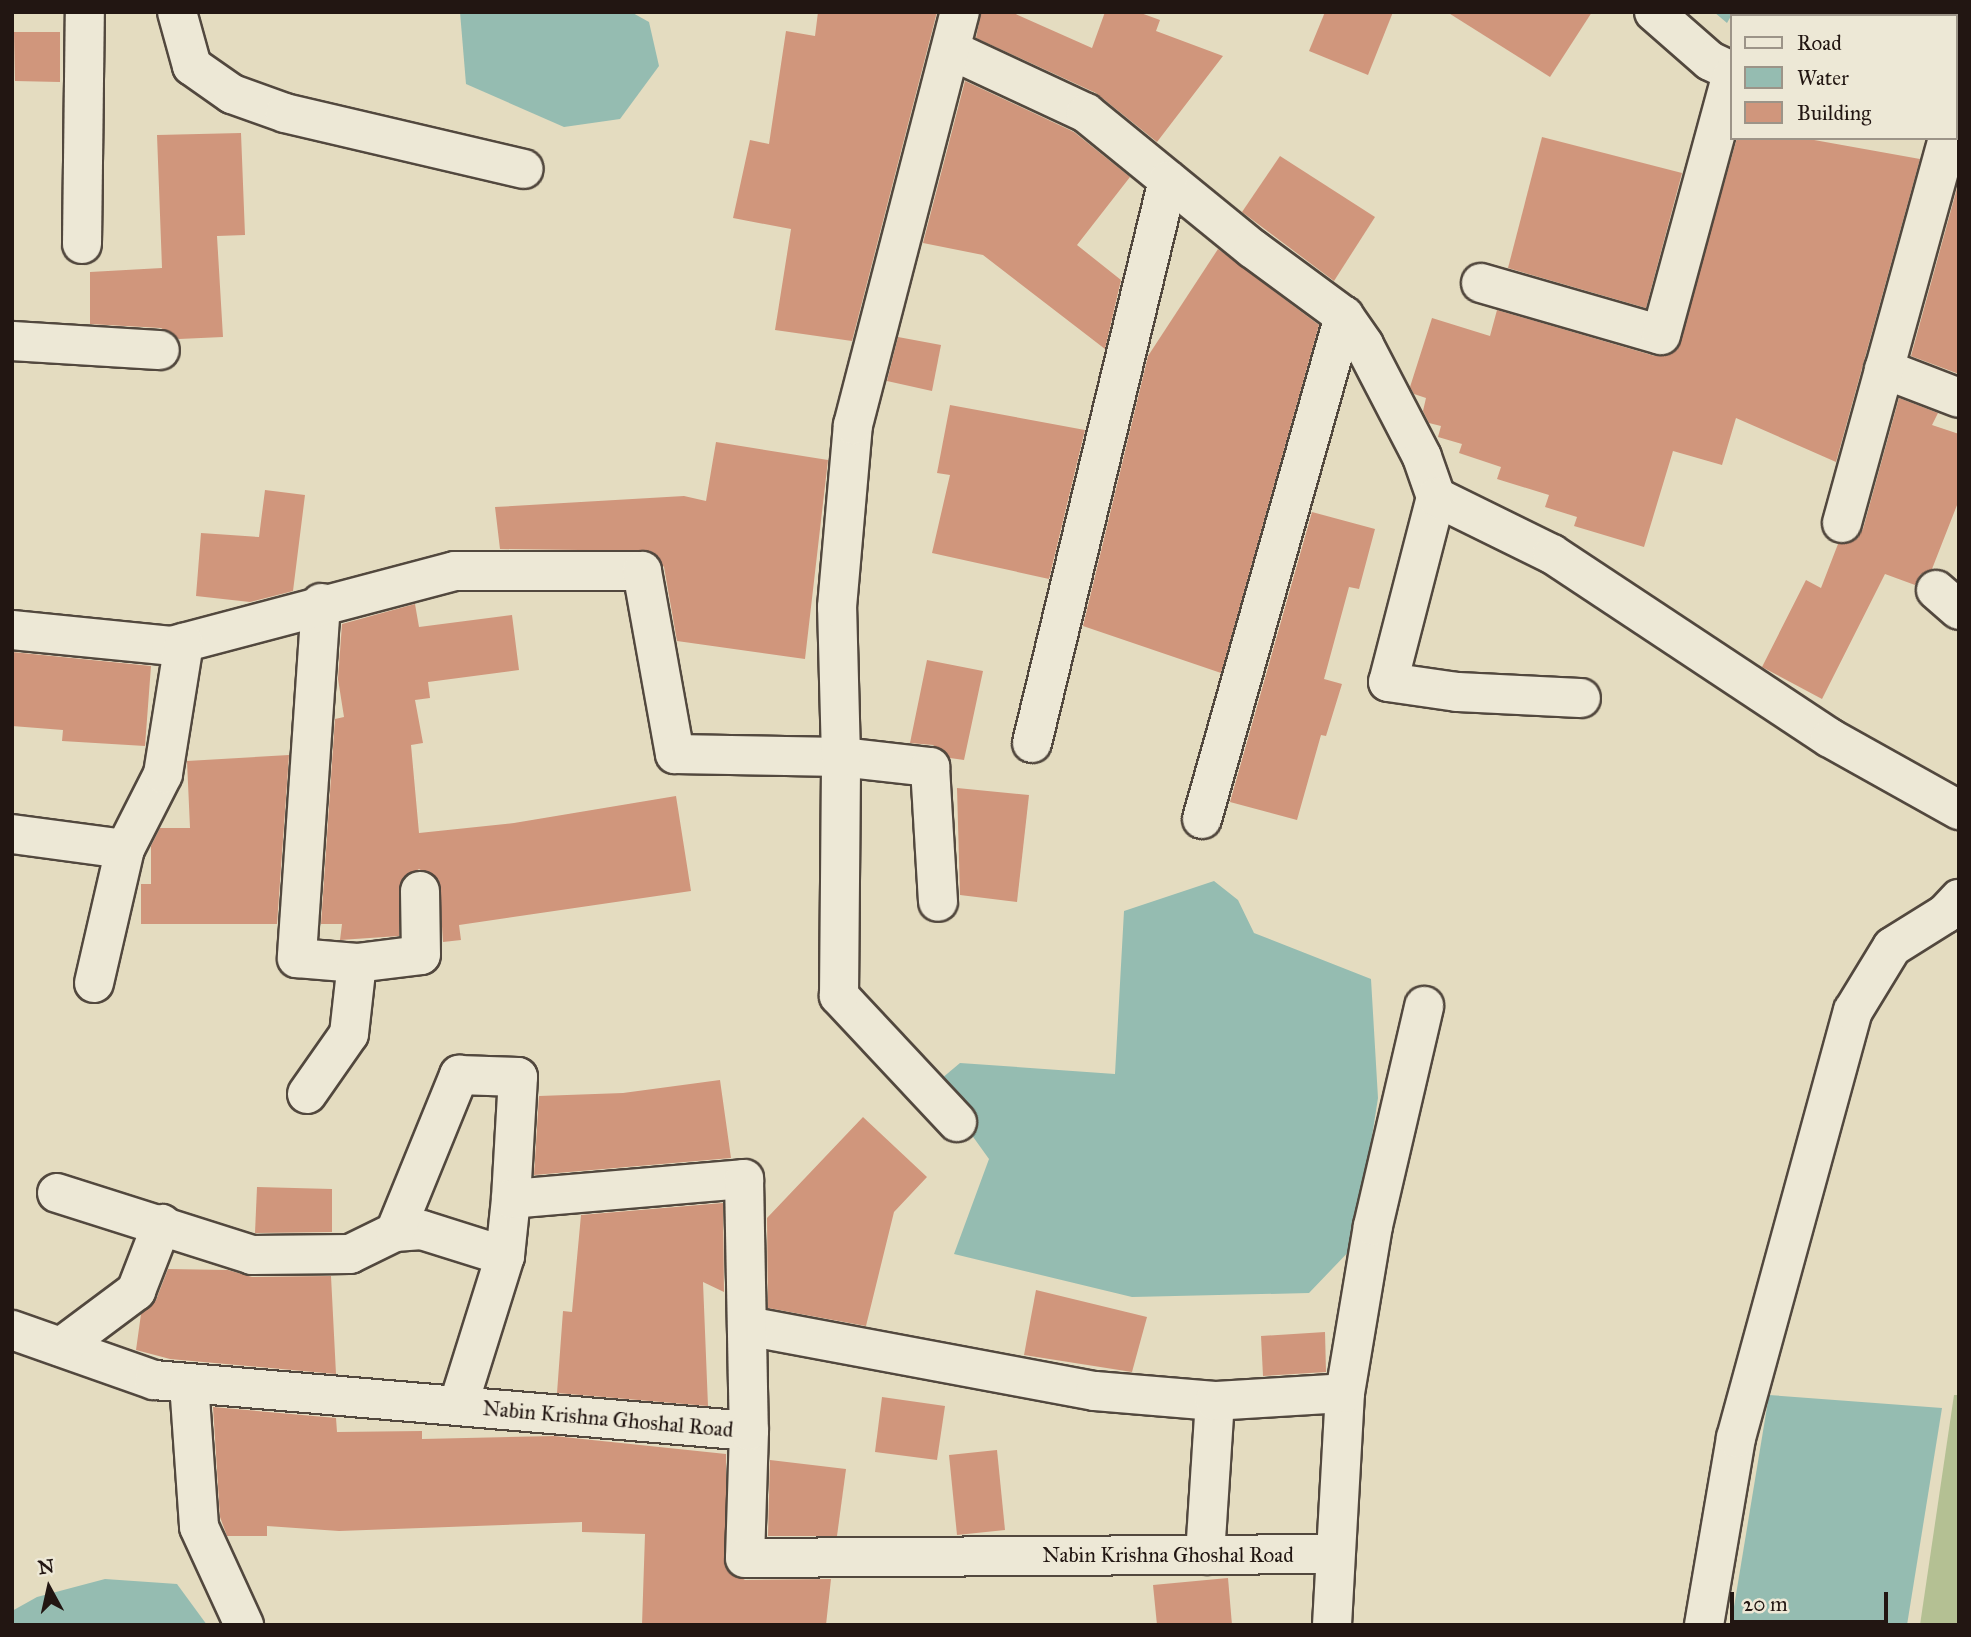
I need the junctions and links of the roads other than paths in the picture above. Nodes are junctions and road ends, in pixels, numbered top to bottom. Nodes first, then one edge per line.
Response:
1 (85, 12) edge
2 (177, 12) edge
3 (960, 12) edge
4 (1654, 12) edge
5 (951, 50) junction
6 (1730, 71) edge
7 (1730, 81) edge
8 (1947, 140) edge
9 (524, 169) dead end
10 (1168, 180) junction
11 (82, 244) dead end
12 (1481, 283) dead end
13 (1344, 316) junction
14 (12, 341) edge
15 (160, 350) dead end
16 (1884, 369) junction
17 (1959, 398) edge
18 (1436, 497) junction
19 (1842, 523) dead end
20 (321, 603) junction
21 (12, 630) edge
22 (184, 643) junction
23 (1581, 698) dead end
24 (1032, 743) dead end
25 (841, 757) junction
26 (1959, 810) edge
27 (1202, 819) dead end
28 (12, 834) edge
29 (125, 849) junction
30 (420, 891) dead end
31 (1959, 899) edge
32 (938, 902) dead end
33 (357, 963) junction
34 (94, 983) dead end
35 (1424, 1006) dead end
36 (307, 1094) dead end
37 (957, 1122) dead end
38 (57, 1193) dead end
39 (511, 1199) junction
40 (162, 1224) junction
41 (395, 1232) junction
42 (505, 1256) junction
43 (747, 1326) junction
44 (12, 1330) edge
45 (61, 1347) junction
46 (189, 1383) junction
47 (1345, 1393) junction
48 (1215, 1401) junction
49 (458, 1406) junction
50 (749, 1431) junction
51 (1333, 1554) junction
52 (1205, 1555) junction
53 (244, 1625) edge
54 (1332, 1625) edge
55 (1704, 1625) edge

1 - 11 street
2 - 9 street
3 - 5 street
4 - 6 street
5 - 10 street
5 - 25 street
7 - 12 street
8 - 16 street
10 - 13 street
10 - 24 street
13 - 18 street
13 - 27 street
14 - 15 street
16 - 17 street
16 - 19 street
18 - 23 street
18 - 26 street
20 - 22 street
20 - 25 street
20 - 33 street
21 - 22 street
22 - 29 street
25 - 32 street
25 - 37 street
28 - 29 street
29 - 34 street
30 - 33 street
31 - 55 street
33 - 36 street
35 - 47 street
38 - 40 street
39 - 41 street
39 - 42 street
39 - 43 street
40 - 41 street
40 - 45 street
41 - 42 street
42 - 49 street
43 - 48 street
43 - 50 street
44 - 45 street, Nabin Krishna Ghoshal Road
45 - 46 street, Nabin Krishna Ghoshal Road
46 - 49 street, Nabin Krishna Ghoshal Road
46 - 53 street
47 - 48 street
47 - 51 street
48 - 52 street
49 - 50 street, Nabin Krishna Ghoshal Road
50 - 52 street, Nabin Krishna Ghoshal Road
51 - 52 street, Nabin Krishna Ghoshal Road
51 - 54 street

